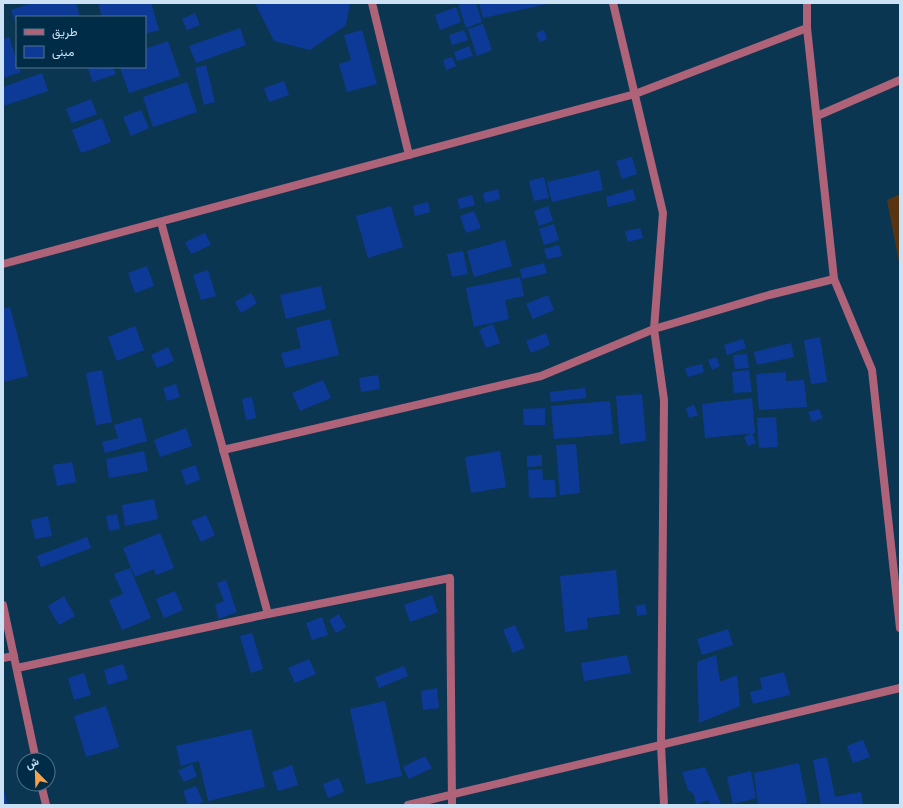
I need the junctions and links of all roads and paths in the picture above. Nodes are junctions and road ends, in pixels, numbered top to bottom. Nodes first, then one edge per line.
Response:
1 (372, 3) edge
2 (613, 3) edge
3 (807, 3) edge
4 (807, 28) junction
5 (900, 80) edge
6 (635, 94) junction
7 (817, 116) junction
8 (408, 155) junction
9 (161, 222) junction
10 (3, 264) edge
11 (834, 279) junction
12 (654, 329) junction
13 (223, 450) junction
14 (3, 605) edge
15 (268, 614) junction
16 (900, 628) edge
17 (14, 656) junction
18 (3, 658) edge
19 (17, 668) junction
20 (900, 688) edge
21 (661, 745) junction
22 (34, 752) edge
23 (43, 792) edge
24 (452, 794) junction
25 (46, 805) edge
26 (408, 805) edge
27 (452, 805) edge
28 (664, 805) edge

1 - 8 street
2 - 6 street
3 - 4 street
4 - 6 street
4 - 7 street
5 - 7 street
6 - 8 street
6 - 12 street
7 - 11 street
8 - 9 street
9 - 10 street
9 - 13 street
11 - 12 street
11 - 16 street
12 - 13 street
12 - 21 street
13 - 15 street
14 - 17 street
15 - 19 street
15 - 24 street
17 - 18 street
17 - 19 street
19 - 22 street
20 - 21 street
21 - 24 street
21 - 28 street
23 - 25 street
24 - 26 street
24 - 27 street

